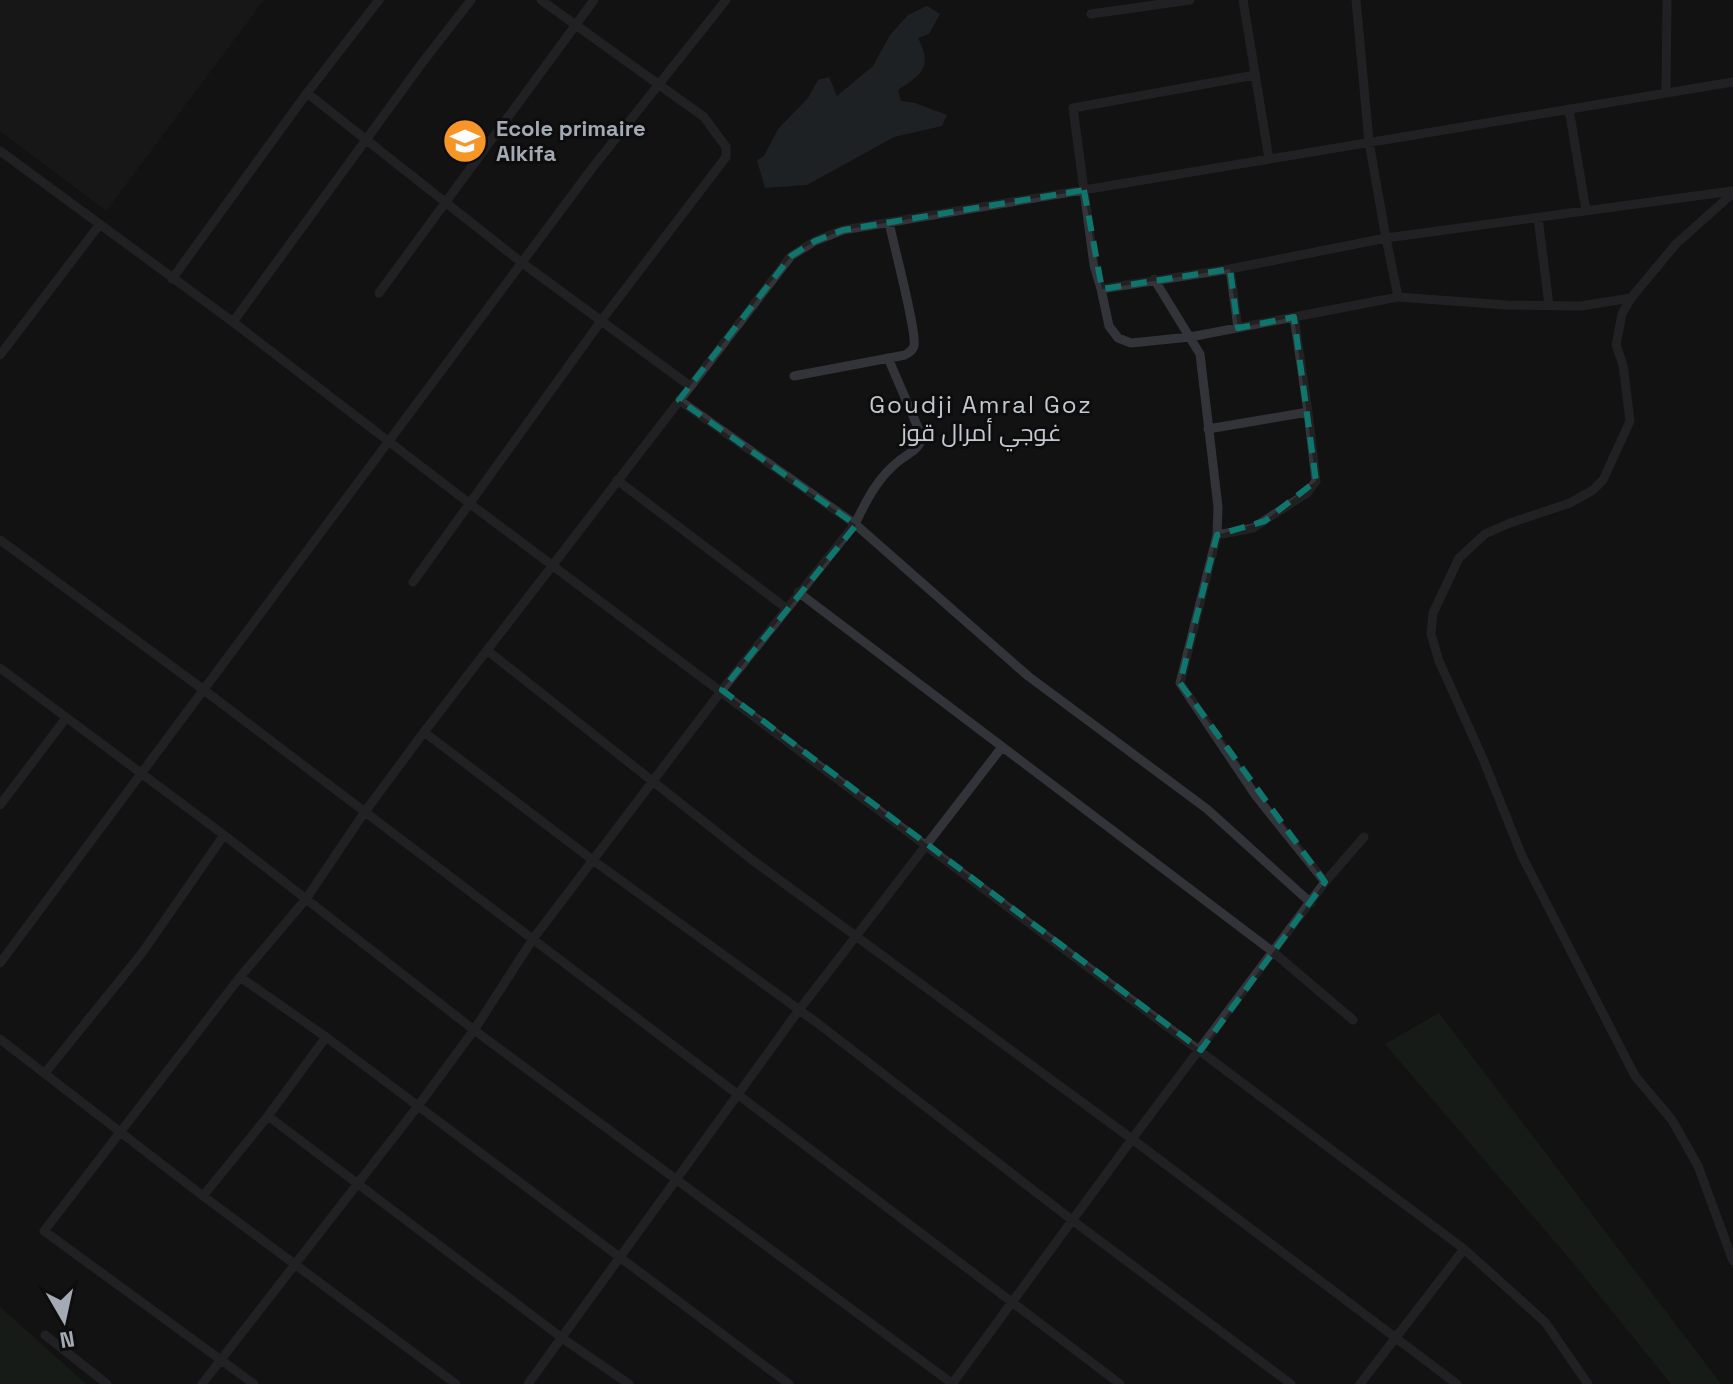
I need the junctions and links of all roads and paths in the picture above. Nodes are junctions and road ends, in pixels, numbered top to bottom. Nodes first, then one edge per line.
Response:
1 (379, 0) edge
2 (471, 0) edge
3 (541, 0) edge
4 (594, 0) edge
5 (726, 0) edge
6 (1190, 0) edge
7 (1243, 0) edge
8 (1356, 0) edge
9 (1667, 0) edge
10 (1091, 14) dead end
11 (576, 25) junction
12 (1255, 75) junction
13 (1733, 82) edge
14 (658, 83) junction
15 (307, 93) junction
16 (1666, 93) junction
17 (1569, 109) junction
18 (367, 140) junction
19 (1369, 142) junction
20 (0, 151) edge
21 (1269, 159) junction
22 (1084, 190) junction
23 (1733, 192) edge
24 (444, 201) junction
25 (1586, 211) junction
26 (1538, 218) junction
27 (889, 222) junction
28 (100, 224) junction
29 (1386, 238) junction
30 (521, 262) junction
31 (1230, 269) junction
32 (172, 279) junction
33 (1154, 279) junction
34 (1101, 289) junction
35 (379, 293) dead end
36 (1398, 297) junction
37 (1631, 298) junction
38 (1549, 305) junction
39 (1294, 317) junction
40 (601, 321) junction
41 (233, 322) junction
42 (1238, 328) junction
43 (1190, 337) junction
44 (0, 355) edge
45 (888, 358) junction
46 (794, 376) dead end
47 (690, 386) junction
48 (679, 400) junction
49 (1308, 412) junction
50 (1208, 429) junction
51 (390, 442) junction
52 (617, 480) junction
53 (469, 503) junction
54 (855, 524) junction
55 (1217, 535) junction
56 (0, 540) edge
57 (552, 564) junction
58 (413, 582) dead end
59 (798, 592) junction
60 (786, 608) junction
61 (488, 651) junction
62 (0, 668) edge
63 (204, 690) junction
64 (722, 690) junction
65 (66, 718) junction
66 (424, 732) junction
67 (1002, 747) junction
68 (142, 773) junction
69 (654, 781) junction
70 (0, 805) edge
71 (364, 813) junction
72 (224, 835) junction
73 (1364, 837) dead end
74 (928, 846) junction
75 (594, 861) junction
76 (1325, 882) junction
77 (306, 899) junction
78 (1311, 903) junction
79 (855, 935) junction
80 (533, 939) junction
81 (1273, 952) junction
82 (0, 963) edge
83 (240, 977) junction
84 (799, 1010) junction
85 (1353, 1020) dead end
86 (474, 1030) junction
87 (326, 1037) junction
88 (0, 1039) edge
89 (1201, 1050) junction
90 (45, 1073) junction
91 (738, 1094) junction
92 (418, 1106) junction
93 (268, 1116) junction
94 (121, 1133) junction
95 (1132, 1139) junction
96 (678, 1179) junction
97 (359, 1183) junction
98 (203, 1196) junction
99 (1072, 1220) junction
100 (1464, 1249) junction
101 (621, 1258) junction
102 (1733, 1261) edge
103 (295, 1262) junction
104 (1012, 1301) junction
105 (45, 1335) dead end
106 (1395, 1337) junction
107 (562, 1338) junction
108 (220, 1359) junction
109 (107, 1384) edge
110 (202, 1384) edge
111 (254, 1384) edge
112 (456, 1384) edge
113 (528, 1384) edge
114 (629, 1384) edge
115 (789, 1384) edge
116 (953, 1384) edge
117 (1120, 1384) edge
118 (1291, 1384) edge
119 (1360, 1384) edge
120 (1457, 1384) edge
121 (1588, 1384) edge

1 - 15 street
2 - 18 street
3 - 11 street
4 - 11 street
5 - 14 street
6 - 10 street
7 - 12 street
8 - 19 street
9 - 16 street
11 - 14 street
11 - 24 street
12 - 21 street
12 - 22 street
13 - 16 street
14 - 30 street
14 - 40 street
15 - 18 street
15 - 32 street
16 - 17 street
17 - 19 street
17 - 25 street
18 - 24 street
18 - 41 street
19 - 21 street
19 - 29 street
20 - 28 street
21 - 22 street
22 - 27 street
22 - 34 street
23 - 25 street
23 - 37 street
24 - 30 street
24 - 35 street
25 - 26 street
26 - 29 street
26 - 38 street
27 - 45 street
27 - 47 street
28 - 32 street
28 - 44 street
29 - 31 street
29 - 36 street
30 - 40 street
30 - 51 street
31 - 33 street
31 - 42 street
32 - 41 street
33 - 34 street
33 - 43 street
34 - 43 street
36 - 38 street
36 - 39 street
37 - 38 street
37 - 102 street
39 - 42 street
39 - 49 street
40 - 47 street
40 - 53 street
41 - 51 street
42 - 43 street
43 - 50 street
45 - 46 street
45 - 54 street
47 - 48 street
48 - 52 street
48 - 54 street
49 - 50 street
49 - 55 street
50 - 55 street
51 - 53 street
51 - 63 street
52 - 57 street
52 - 60 street
53 - 57 street
53 - 58 street
54 - 59 street
54 - 78 street
55 - 76 street
56 - 63 street
57 - 61 street
57 - 64 street
59 - 60 street
59 - 67 street
60 - 64 street
61 - 66 street
61 - 69 street
62 - 65 street
63 - 68 street
63 - 71 street
64 - 69 street
64 - 74 street
65 - 68 street
65 - 70 street
66 - 71 street
66 - 75 street
67 - 74 street
67 - 81 street
68 - 72 street
68 - 82 street
69 - 75 street
69 - 79 street
71 - 77 street
71 - 80 street
72 - 77 street
72 - 90 street
73 - 76 street
74 - 79 street
74 - 89 street
75 - 80 street
75 - 84 street
76 - 78 street
77 - 83 street
77 - 86 street
78 - 81 street
79 - 84 street
79 - 95 street
80 - 86 street
80 - 91 street
81 - 85 street
81 - 89 street
83 - 87 street
83 - 94 street
84 - 91 street
84 - 99 street
86 - 92 street
86 - 96 street
87 - 92 street
87 - 93 street
88 - 90 street
89 - 95 street
89 - 100 street
90 - 94 street
91 - 96 street
91 - 104 street
92 - 97 street
92 - 101 street
93 - 97 street
93 - 98 street
94 - 98 street
94 - 108 street
95 - 99 street
95 - 106 street
96 - 101 street
96 - 116 street
97 - 103 street
97 - 107 street
98 - 103 street
99 - 104 street
99 - 118 street
100 - 106 street
100 - 121 street
101 - 107 street
101 - 115 street
103 - 108 street
103 - 112 street
104 - 116 street
104 - 117 street
105 - 109 street
106 - 119 street
106 - 120 street
107 - 113 street
107 - 114 street
108 - 110 street
108 - 111 street

